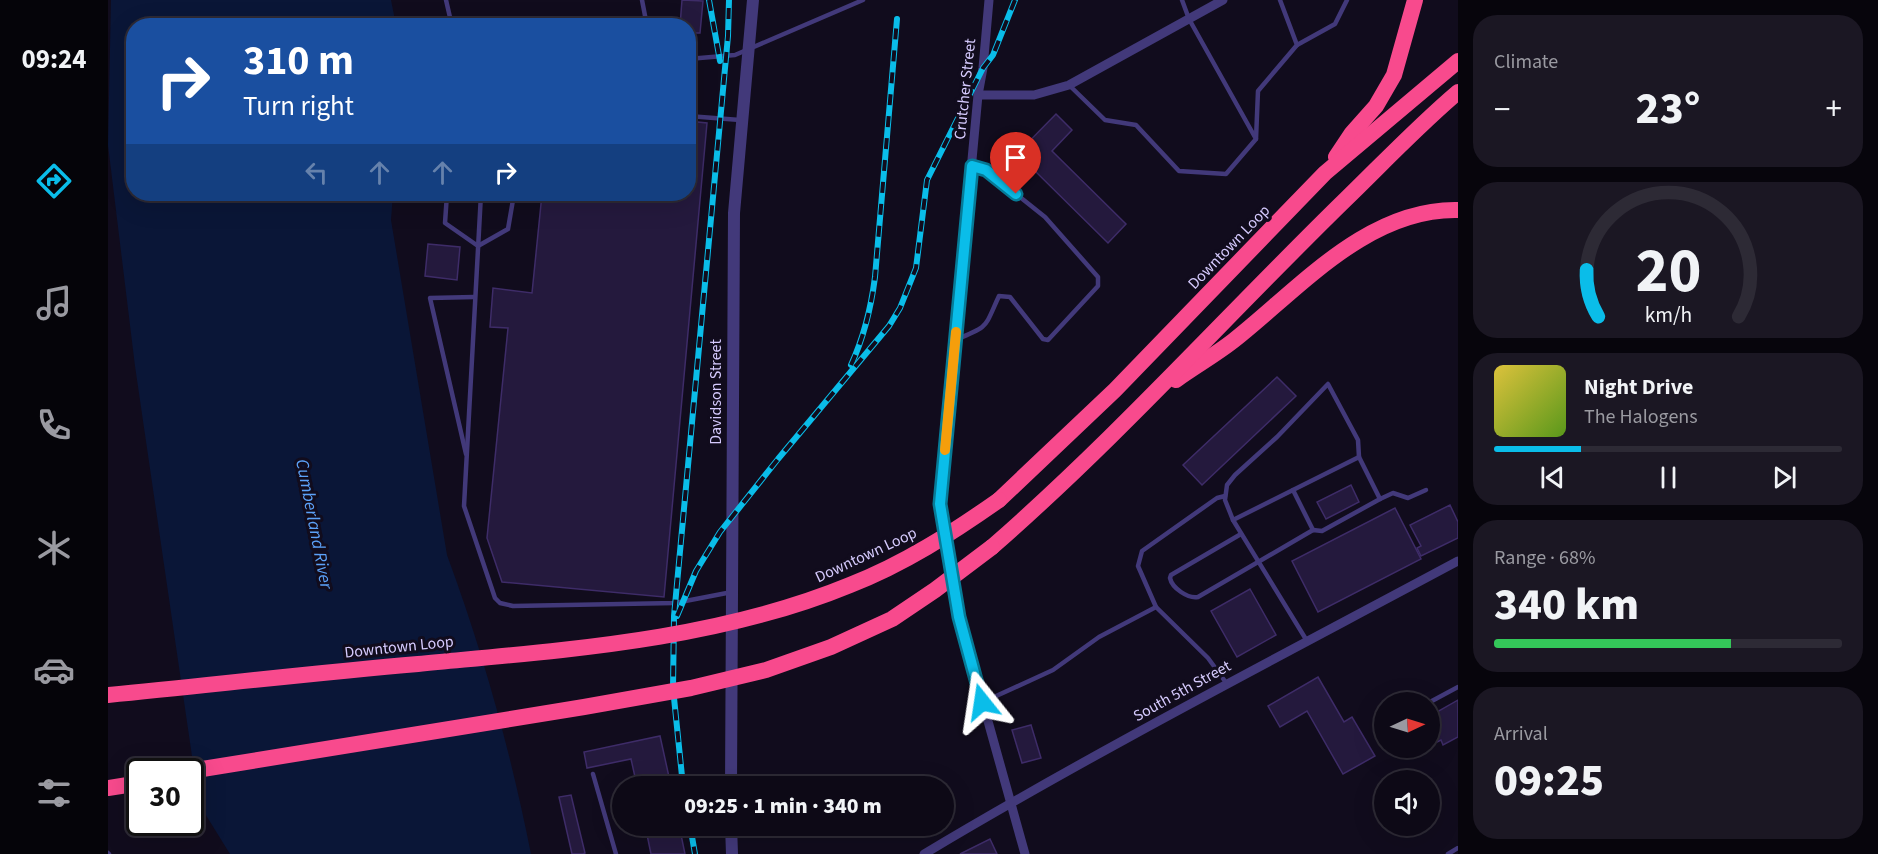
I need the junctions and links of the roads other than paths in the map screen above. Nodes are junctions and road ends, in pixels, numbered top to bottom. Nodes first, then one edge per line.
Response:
1 (446, 0) edge
2 (642, 0) edge
3 (753, 0) edge
4 (863, 0) edge
5 (990, 0) edge
6 (1182, 0) edge
7 (1223, 0) edge
8 (1280, 0) edge
9 (1347, 0) edge
10 (1415, 0) edge
11 (450, 18) edge
12 (645, 18) edge
13 (1189, 19) junction
14 (1297, 45) junction
15 (749, 48) junction
16 (696, 58) edge
17 (1458, 61) edge
18 (1070, 85) junction
19 (1458, 92) edge
20 (978, 95) junction
21 (696, 117) edge
22 (742, 120) junction
23 (1256, 139) junction
24 (972, 166) junction
25 (1325, 173) junction
26 (447, 201) edge
27 (481, 201) edge
28 (513, 201) edge
29 (1458, 210) edge
30 (1419, 214) junction
31 (1458, 221) edge
32 (478, 246) junction
33 (474, 297) junction
34 (956, 340) junction
35 (1145, 400) junction
36 (1359, 457) junction
37 (468, 460) junction
38 (1293, 490) junction
39 (1426, 490) dead end
40 (1225, 496) junction
41 (1380, 499) junction
42 (1233, 520) junction
43 (1313, 530) junction
44 (1241, 534) junction
45 (1458, 561) edge
46 (1258, 562) junction
47 (732, 592) junction
48 (1156, 607) junction
49 (1306, 640) junction
50 (1227, 684) junction
51 (1458, 687) edge
52 (108, 695) edge
53 (1440, 697) edge
54 (982, 702) junction
55 (204, 769) edge
56 (593, 774) dead end
57 (731, 776) edge
58 (126, 785) edge
59 (108, 787) edge
60 (1009, 803) junction
61 (731, 836) edge
62 (1458, 848) edge
63 (936, 851) edge
64 (616, 854) edge
65 (732, 854) edge
66 (924, 854) edge
67 (1025, 854) edge
68 (1448, 854) edge

1 - 11 lane
2 - 12 lane
3 - 15 street, Davidson Street
4 - 15 lane
5 - 20 street, Crutcher Street
6 - 13 lane
7 - 13 street
8 - 14 lane
9 - 14 lane
10 - 25 highway
13 - 18 street
13 - 23 lane
14 - 23 lane
15 - 16 lane
15 - 22 street, Davidson Street
17 - 25 highway, Downtown Loop
18 - 20 street
18 - 23 lane
19 - 35 highway
20 - 24 street, Crutcher Street
21 - 22 lane
22 - 47 street, Davidson Street
24 - 34 street, Crutcher Street
24 - 34 lane
25 - 52 highway, Downtown Loop, bridge
26 - 32 lane
27 - 32 lane
28 - 32 lane
29 - 30 highway
30 - 31 highway
30 - 35 highway
32 - 33 lane
33 - 37 lane
33 - 37 lane
34 - 54 street, Crutcher Street
35 - 55 highway, bridge
36 - 38 lane
36 - 40 lane
36 - 41 lane
37 - 47 lane
38 - 42 lane
38 - 43 lane
39 - 41 lane
40 - 42 lane
40 - 48 lane
41 - 43 lane
42 - 44 lane
43 - 46 lane
44 - 46 lane
44 - 46 lane
45 - 49 street, South 5th Street
46 - 49 lane
47 - 57 street, Davidson Street
48 - 50 lane
48 - 54 lane
49 - 50 street, South 5th Street
50 - 60 street, South 5th Street
51 - 53 lane
54 - 60 street, Crutcher Street
56 - 64 lane
58 - 59 highway
60 - 63 street, South 5th Street
60 - 67 street, Crutcher Street
61 - 65 street
62 - 68 lane
63 - 66 street, South 5th Street

